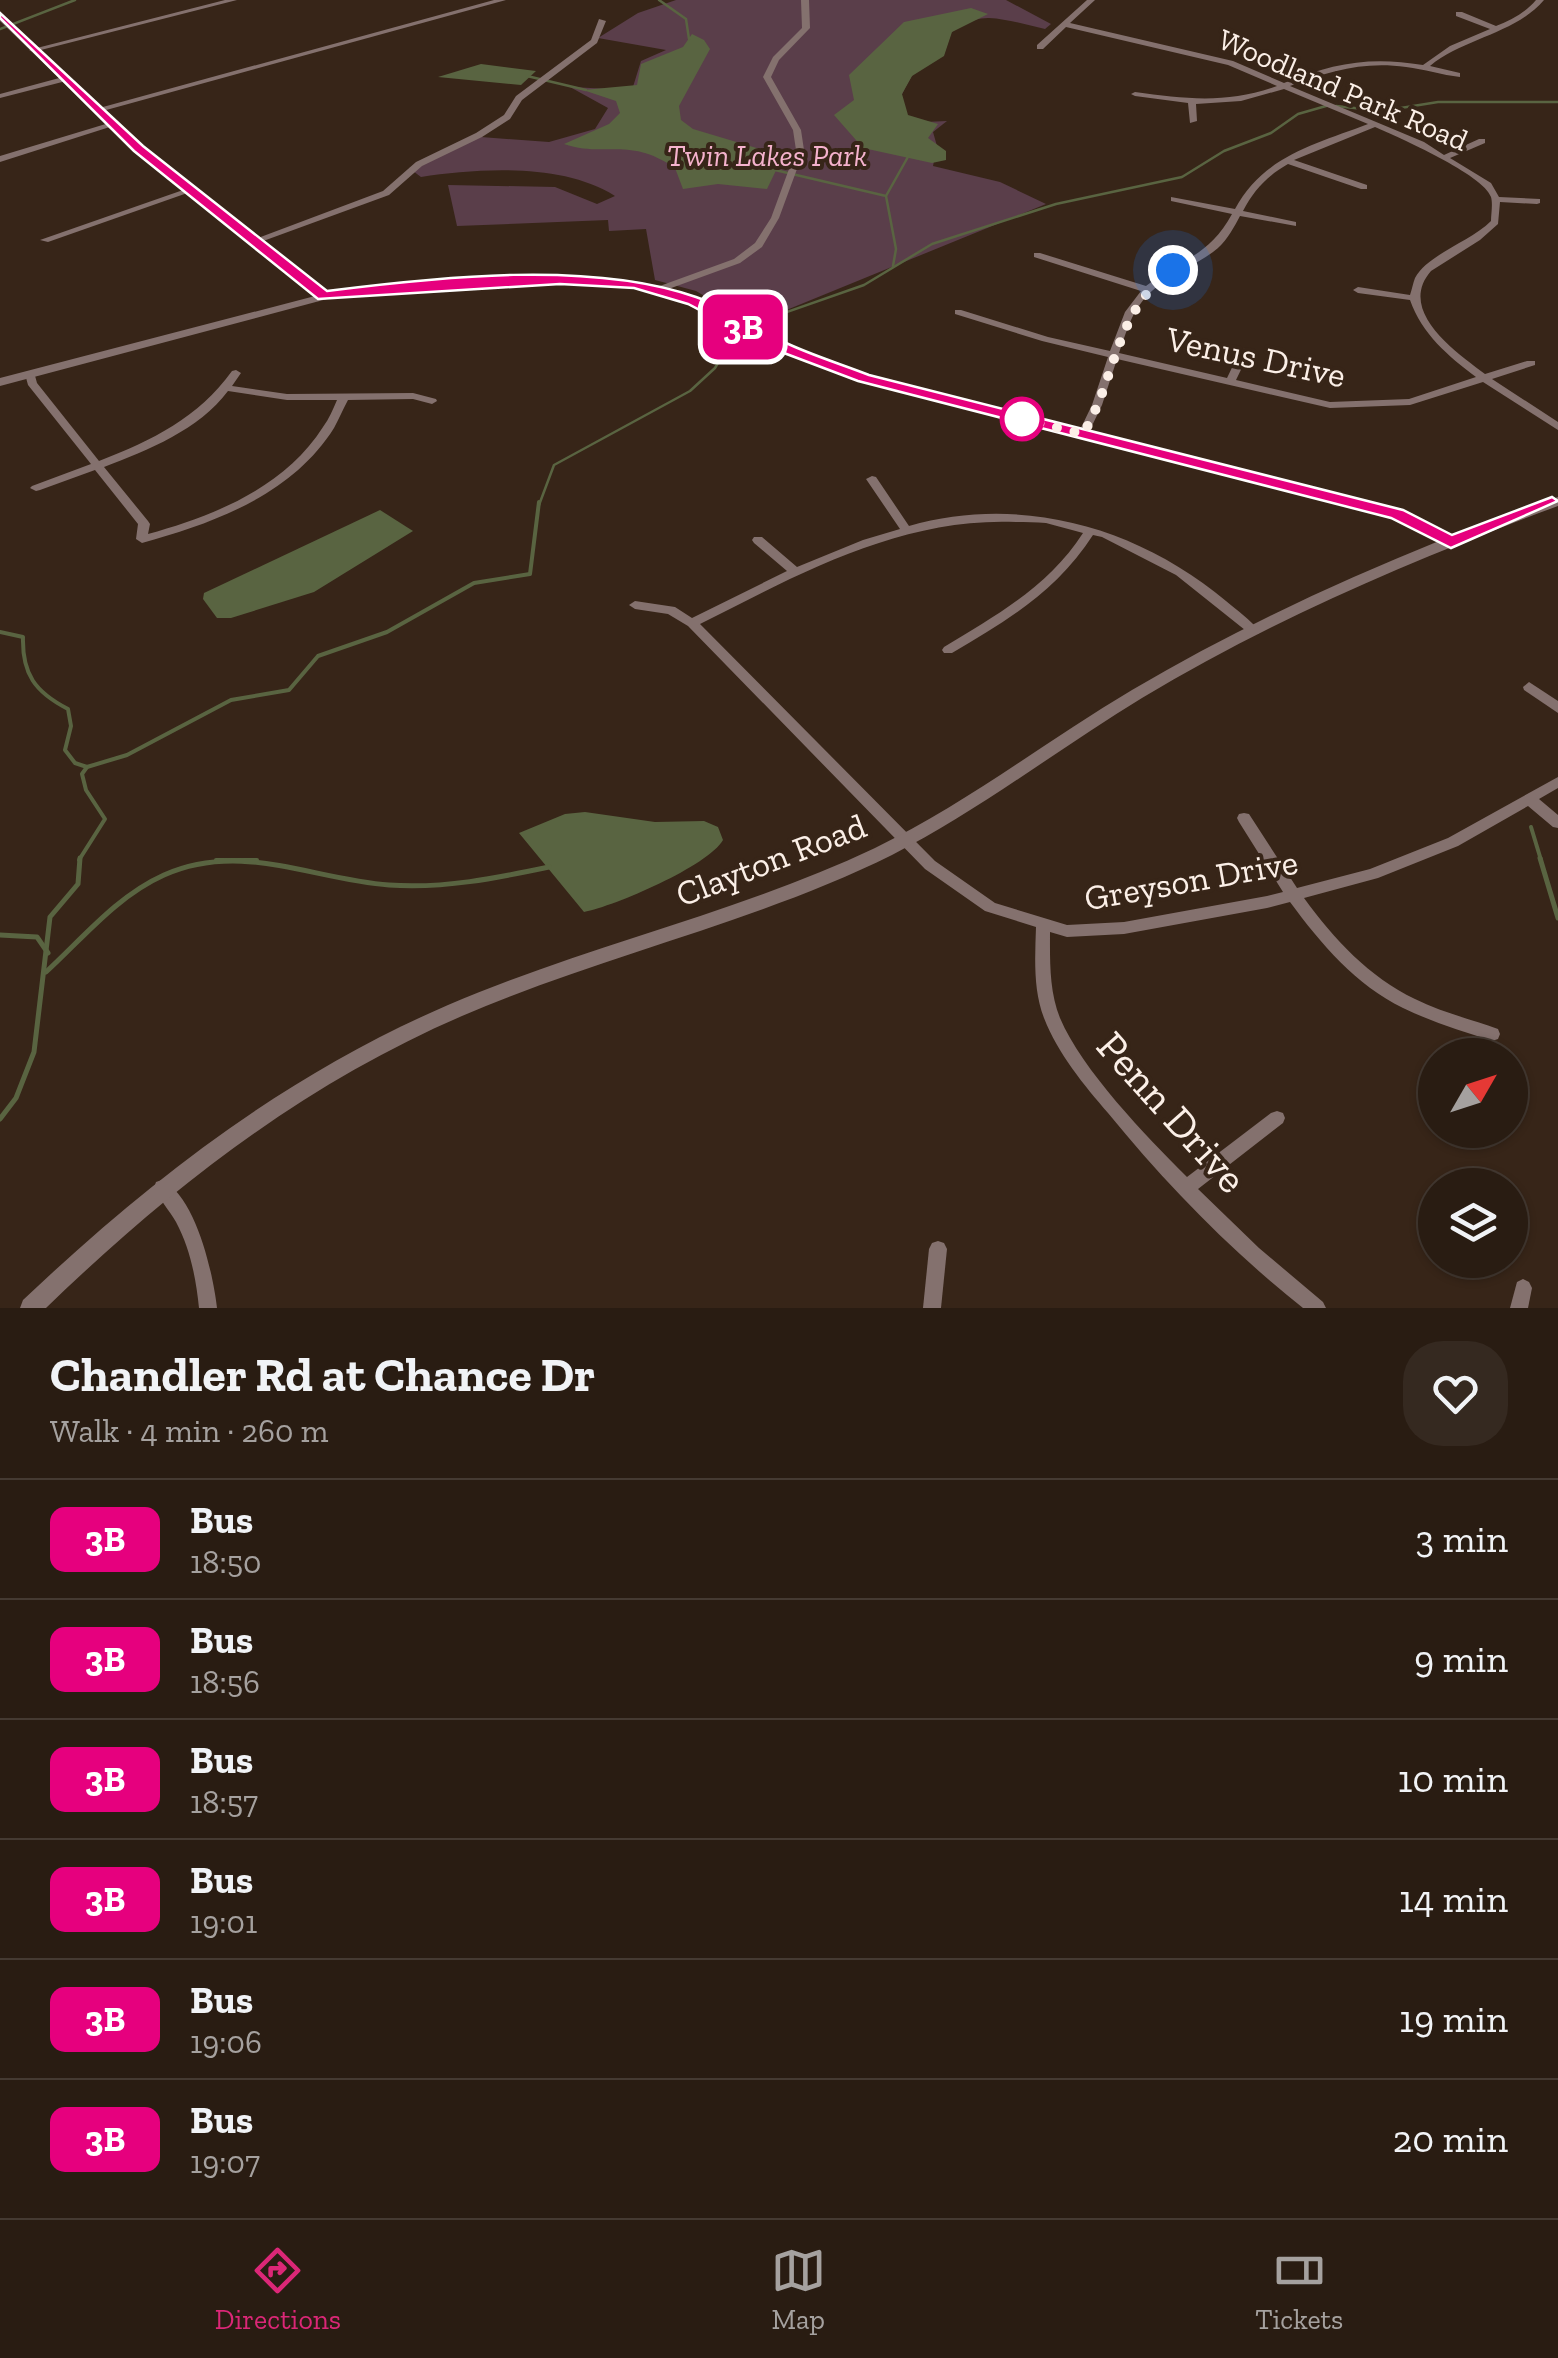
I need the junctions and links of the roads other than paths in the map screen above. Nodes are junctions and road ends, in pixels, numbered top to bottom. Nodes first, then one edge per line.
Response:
1 (233, 0) edge
2 (502, 0) edge
3 (805, 0) edge
4 (1092, 0) edge
5 (1540, 0) edge
6 (1459, 14) dead end
7 (0, 16) edge
8 (602, 21) dead end
9 (1062, 24) junction
10 (1494, 28) junction
11 (1040, 47) dead end
12 (34, 50) junction
13 (1425, 67) junction
14 (1457, 75) dead end
15 (63, 79) junction
16 (1285, 86) junction
17 (1134, 94) dead end
18 (0, 96) edge
19 (1192, 101) junction
20 (96, 110) junction
21 (1193, 121) dead end
22 (112, 125) junction
23 (1374, 125) junction
24 (1482, 142) dead end
25 (1446, 157) junction
26 (0, 159) edge
27 (1288, 161) junction
28 (1364, 187) dead end
29 (189, 191) junction
30 (1174, 199) dead end
31 (1496, 199) junction
32 (1537, 201) dead end
33 (1237, 212) junction
34 (1294, 224) dead end
35 (45, 240) dead end
36 (252, 242) junction
37 (1037, 255) dead end
38 (660, 289) junction
39 (1147, 290) junction
40 (1358, 290) dead end
41 (324, 296) junction
42 (1412, 298) junction
43 (958, 312) dead end
44 (1245, 350) dead end
45 (1114, 355) junction
46 (1530, 363) dead end
47 (236, 373) dead end
48 (30, 374) junction
49 (1486, 378) junction
50 (0, 382) edge
51 (1230, 382) junction
52 (226, 388) junction
53 (344, 399) junction
54 (432, 401) dead end
55 (1558, 426) edge
56 (1083, 434) junction
57 (97, 464) junction
58 (872, 480) dead end
59 (36, 488) dead end
60 (1558, 501) edge
61 (904, 527) junction
62 (1090, 531) junction
63 (758, 540) dead end
64 (1451, 542) junction
65 (797, 573) junction
66 (636, 605) dead end
67 (692, 624) junction
68 (1254, 631) junction
69 (948, 650) dead end
70 (1529, 686) dead end
71 (1558, 708) edge
72 (1558, 782) edge
73 (1528, 799) junction
74 (1244, 818) dead end
75 (1558, 823) edge
76 (904, 841) junction
77 (1292, 895) junction
78 (1044, 926) junction
79 (1492, 1034) dead end
80 (1278, 1118) dead end
81 (1189, 1186) junction
82 (162, 1188) junction
83 (938, 1249) dead end
84 (1523, 1288) dead end
85 (31, 1308) edge
86 (208, 1308) edge
87 (932, 1308) edge
88 (1316, 1308) edge
89 (1519, 1308) edge

1 - 12 street
2 - 20 street
3 - 38 street
4 - 9 street
5 - 10 street
6 - 10 street
7 - 12 street
8 - 36 street
9 - 11 street
9 - 16 street, Woodland Park Road
10 - 13 street
12 - 15 street
13 - 14 street
13 - 16 street
15 - 18 street
15 - 20 street
16 - 19 street
16 - 23 street, Woodland Park Road
17 - 19 street
19 - 21 street
20 - 22 street
22 - 26 street
22 - 29 street
23 - 25 street, Woodland Park Road
23 - 27 street
24 - 25 street
25 - 31 street, Woodland Park Road
27 - 28 street
27 - 33 street
29 - 35 street
29 - 36 street
30 - 33 street
31 - 32 street
31 - 42 street
33 - 34 street
33 - 39 street
36 - 41 street
37 - 39 street
38 - 41 street
38 - 56 street
39 - 45 street
40 - 42 street
41 - 48 street
42 - 49 street
43 - 45 street, Venus Drive
44 - 51 street
45 - 51 street, Venus Drive
45 - 56 street
46 - 49 street, Venus Drive
47 - 52 street
48 - 50 street
48 - 57 street
49 - 51 street, Venus Drive
49 - 55 street
52 - 53 street
52 - 57 street
53 - 54 street
53 - 57 street
56 - 64 street
57 - 59 street
58 - 61 street
60 - 64 street, Clayton Road
61 - 62 street
61 - 65 street
62 - 68 street
62 - 69 street
63 - 65 street
64 - 68 street, Clayton Road
65 - 67 street
66 - 67 street, Greyson Drive
67 - 76 street, Greyson Drive
68 - 76 street, Clayton Road
70 - 71 street
72 - 73 street, Greyson Drive
73 - 75 street
73 - 77 street, Greyson Drive
74 - 77 street
76 - 78 street, Greyson Drive
76 - 82 street, Clayton Road
77 - 78 street, Greyson Drive
77 - 79 street
78 - 81 street, Penn Drive
80 - 81 street
81 - 88 street, Penn Drive
82 - 85 street, Clayton Road
82 - 86 street
83 - 87 street
84 - 89 street

